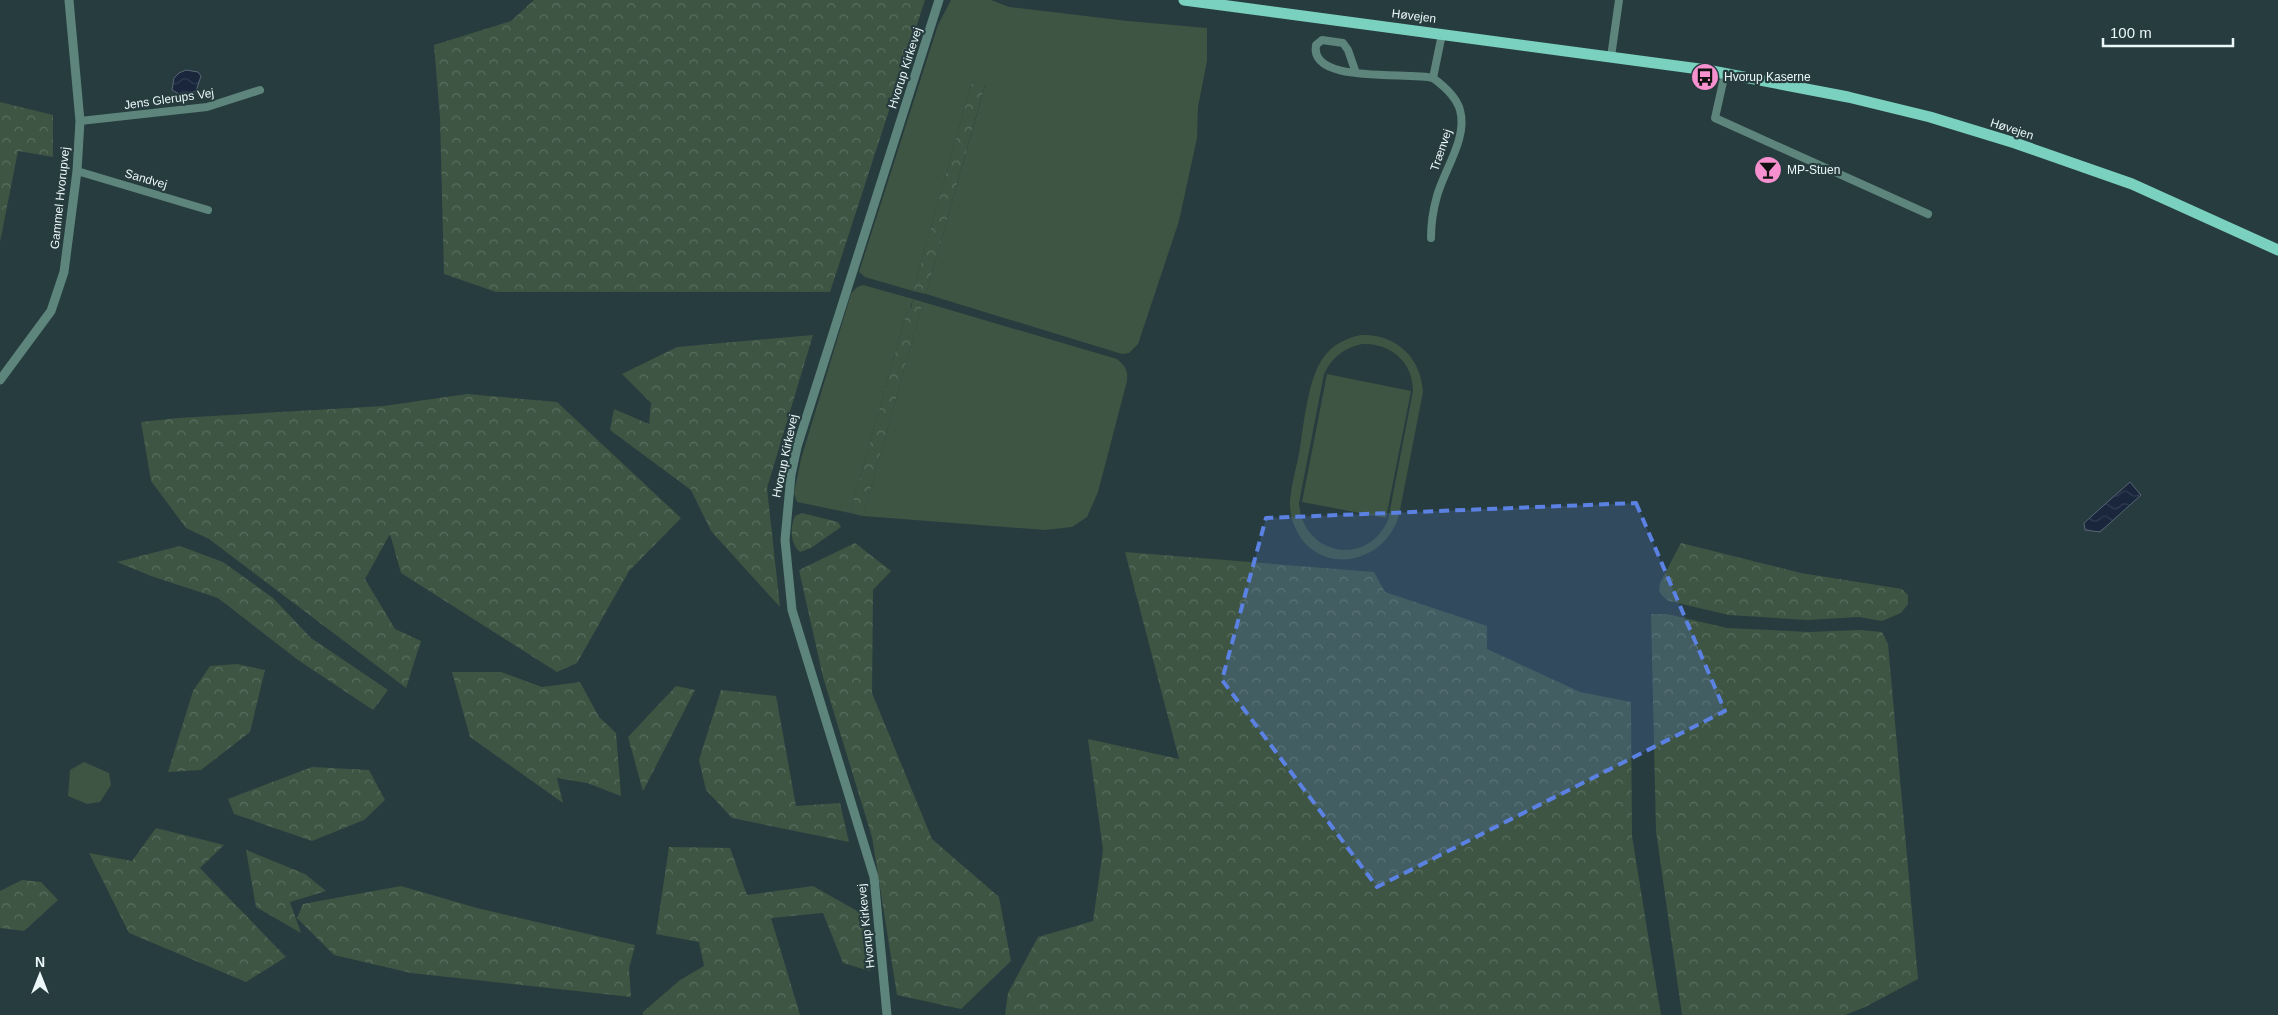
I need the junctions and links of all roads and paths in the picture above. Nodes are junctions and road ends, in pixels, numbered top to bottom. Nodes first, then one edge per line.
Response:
1 (69, 0) edge
2 (939, 0) edge
3 (1184, 0) edge
4 (1619, 0) edge
5 (1442, 34) junction
6 (1611, 57) junction
7 (1356, 73) junction
8 (1724, 73) junction
9 (1433, 78) junction
10 (260, 90) dead end
11 (80, 121) junction
12 (77, 171) junction
13 (208, 210) dead end
14 (1928, 214) dead end
15 (1431, 238) dead end
16 (2278, 250) edge
17 (0, 380) edge
18 (887, 1015) edge

1 - 11 street, Gammel Hvorupvej
2 - 18 street, Hvorup Kirkevej
3 - 5 main road, Høvejen
4 - 6 street
5 - 6 main road, Høvejen
5 - 9 street
6 - 8 main road, Høvejen
7 - 7 street
7 - 9 street
8 - 14 street
8 - 16 main road, Høvejen
9 - 15 street, Trænvej
10 - 11 street, Jens Glerups Vej
11 - 12 street, Gammel Hvorupvej
12 - 13 street, Sandvej
12 - 17 street, Gammel Hvorupvej

